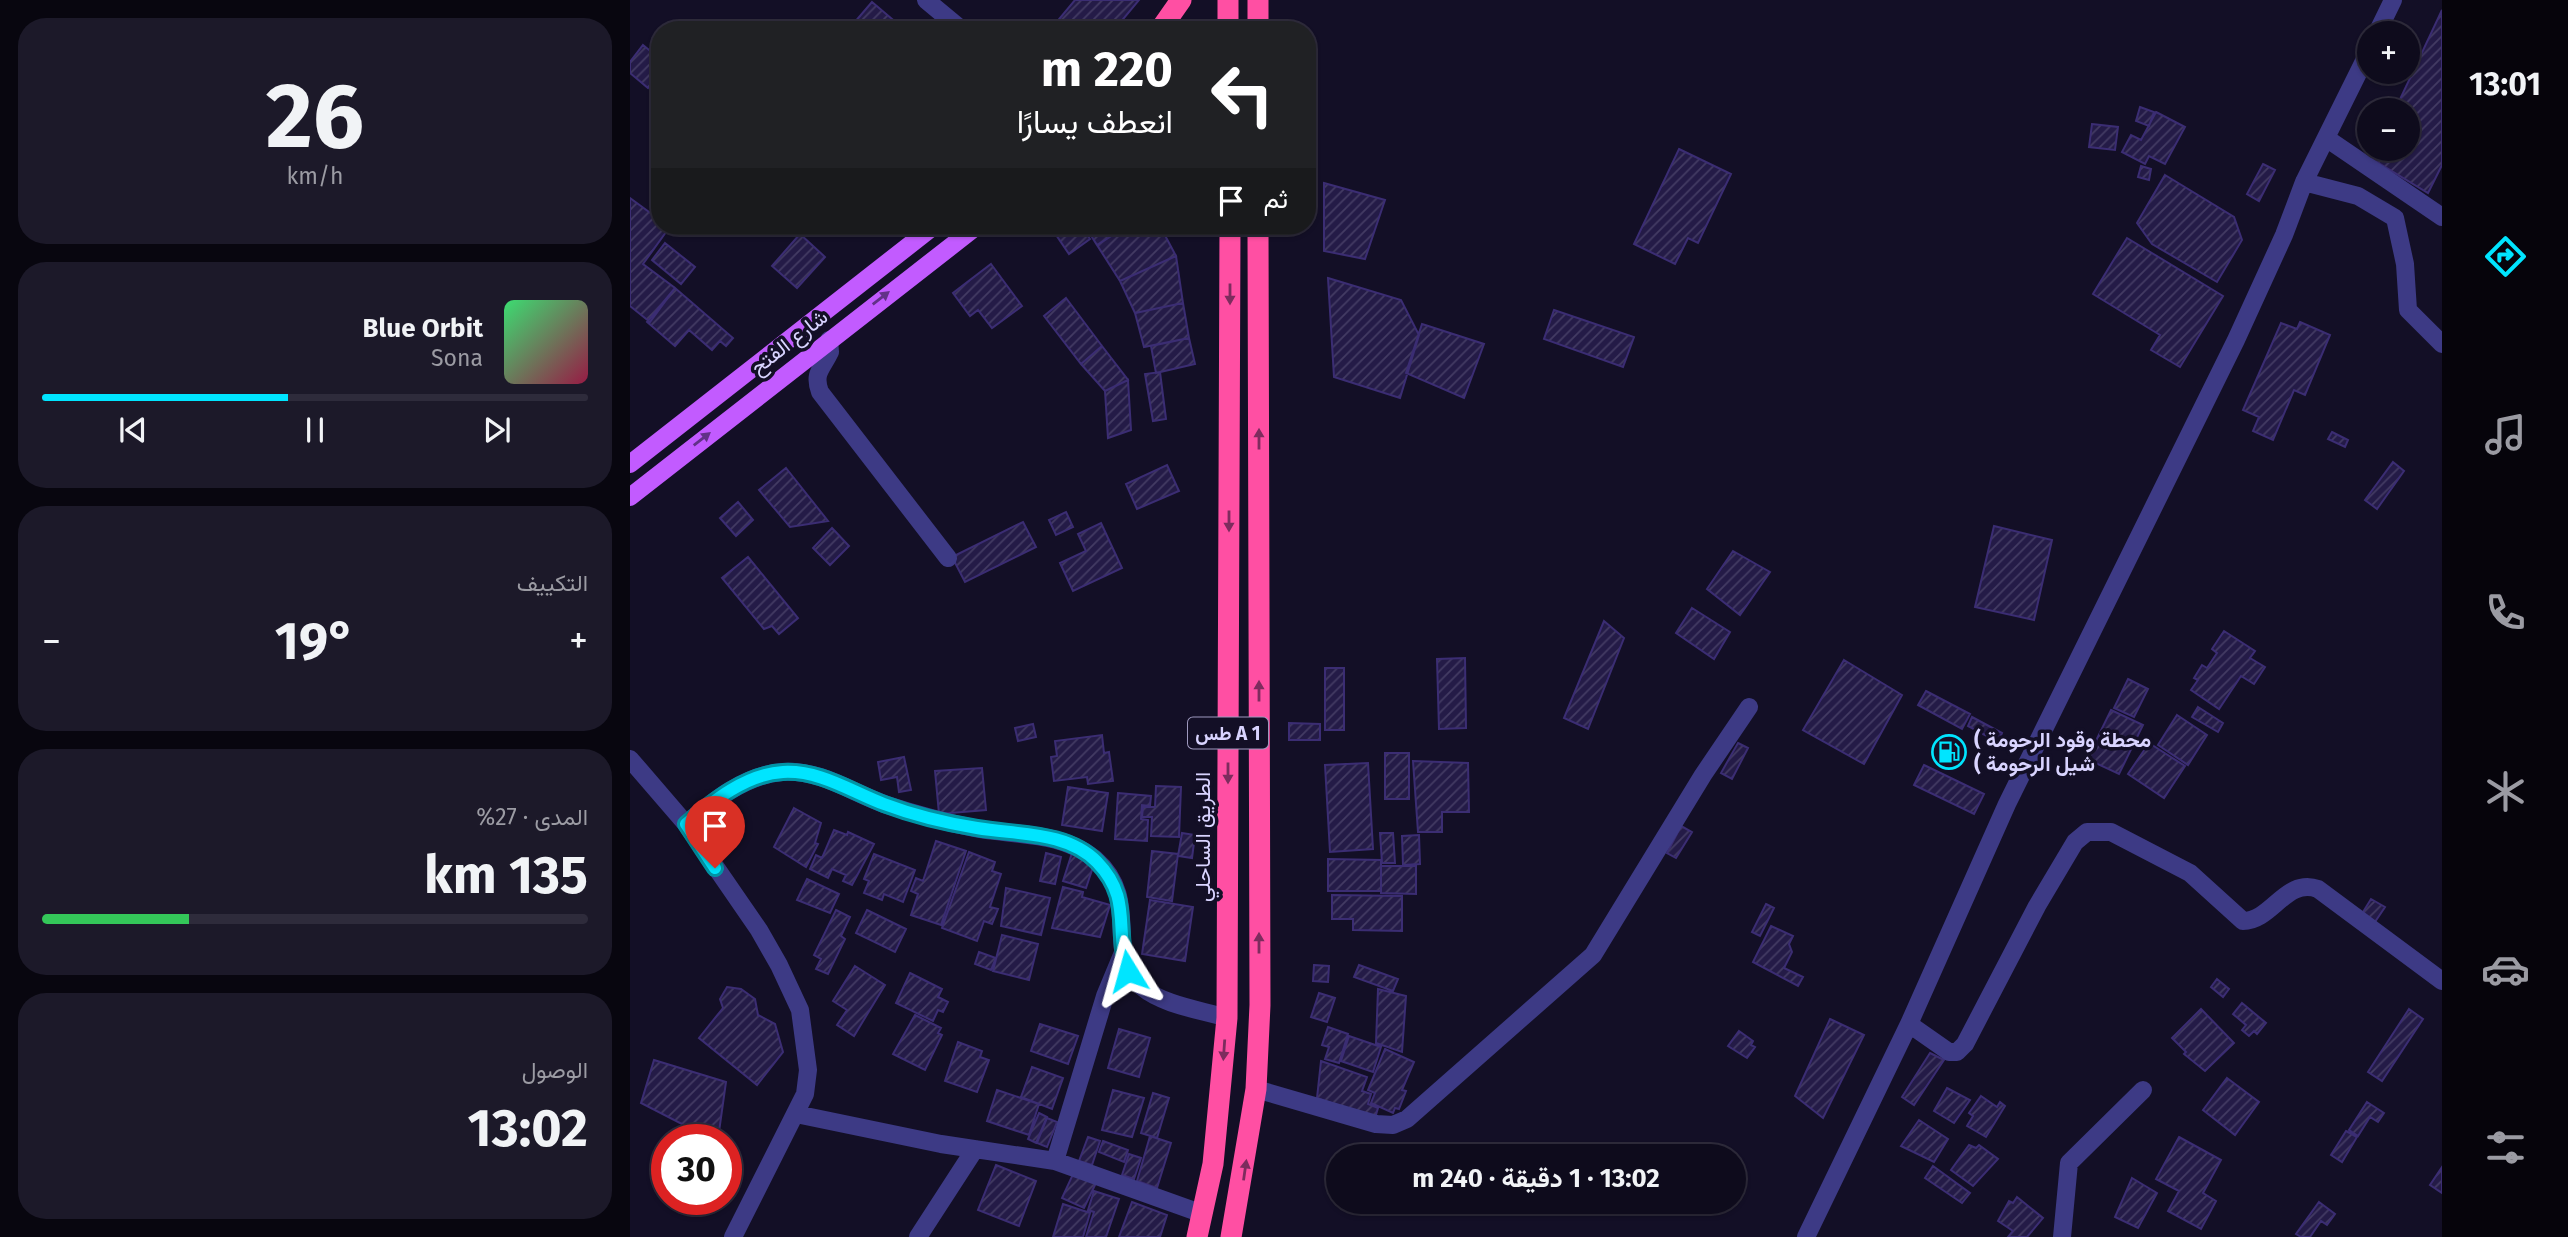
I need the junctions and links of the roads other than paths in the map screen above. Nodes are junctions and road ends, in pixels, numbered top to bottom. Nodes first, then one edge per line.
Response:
1 (926, 0) edge
2 (1181, 0) edge
3 (1228, 0) edge
4 (1258, 0) edge
5 (2393, 0) edge
6 (951, 21) edge
7 (1166, 21) edge
8 (1228, 21) edge
9 (1258, 21) edge
10 (2383, 21) edge
11 (2357, 75) edge
12 (2326, 138) junction
13 (2304, 182) junction
14 (2442, 217) edge
15 (923, 235) edge
16 (965, 235) edge
17 (1221, 235) edge
18 (1230, 235) edge
19 (1258, 235) edge
20 (1230, 258) junction
21 (829, 340) junction
22 (2442, 344) edge
23 (648, 450) junction
24 (630, 464) edge
25 (665, 469) junction
26 (630, 497) edge
27 (948, 558) dead end
28 (1749, 707) dead end
29 (630, 760) edge
30 (686, 824) junction
31 (1122, 955) junction
32 (2442, 981) edge
33 (1227, 1018) junction
34 (1909, 1024) junction
35 (1256, 1089) junction
36 (2143, 1090) dead end
37 (796, 1114) junction
38 (975, 1149) junction
39 (1055, 1161) junction
40 (1203, 1214) junction
41 (920, 1236) edge
42 (733, 1237) edge
43 (1197, 1237) edge
44 (1231, 1237) edge
45 (1806, 1237) edge
46 (2062, 1237) edge

1 - 6 street
2 - 7 highway
3 - 8 highway
4 - 9 highway
5 - 10 street
11 - 12 street
12 - 13 street
12 - 14 street
13 - 22 street
13 - 34 street
15 - 23 main road
21 -> 16 main road, شارع الفتح
17 - 20 highway
18 - 20 highway, الطريق الساحلي / طس A 1
35 -> 19 highway, طس A 1
20 -> 33 highway, الطريق الساحلي / طس A 1
25 -> 21 main road, شارع الفتح
21 - 27 street
23 - 24 main road
23 - 25 main road
25 - 26 main road, شارع الفتح
28 - 35 street
29 - 30 street
30 - 31 street
30 - 37 street
31 - 33 street
31 - 39 street
32 - 34 street
33 -> 40 highway, الطريق الساحلي / طس A 1
34 - 45 street
44 -> 35 highway, طس A 1
36 - 46 street
37 - 38 street
37 - 42 street
38 - 39 street
38 - 41 street
39 - 40 street
40 - 43 highway, الطريق الساحلي / طس A 1

